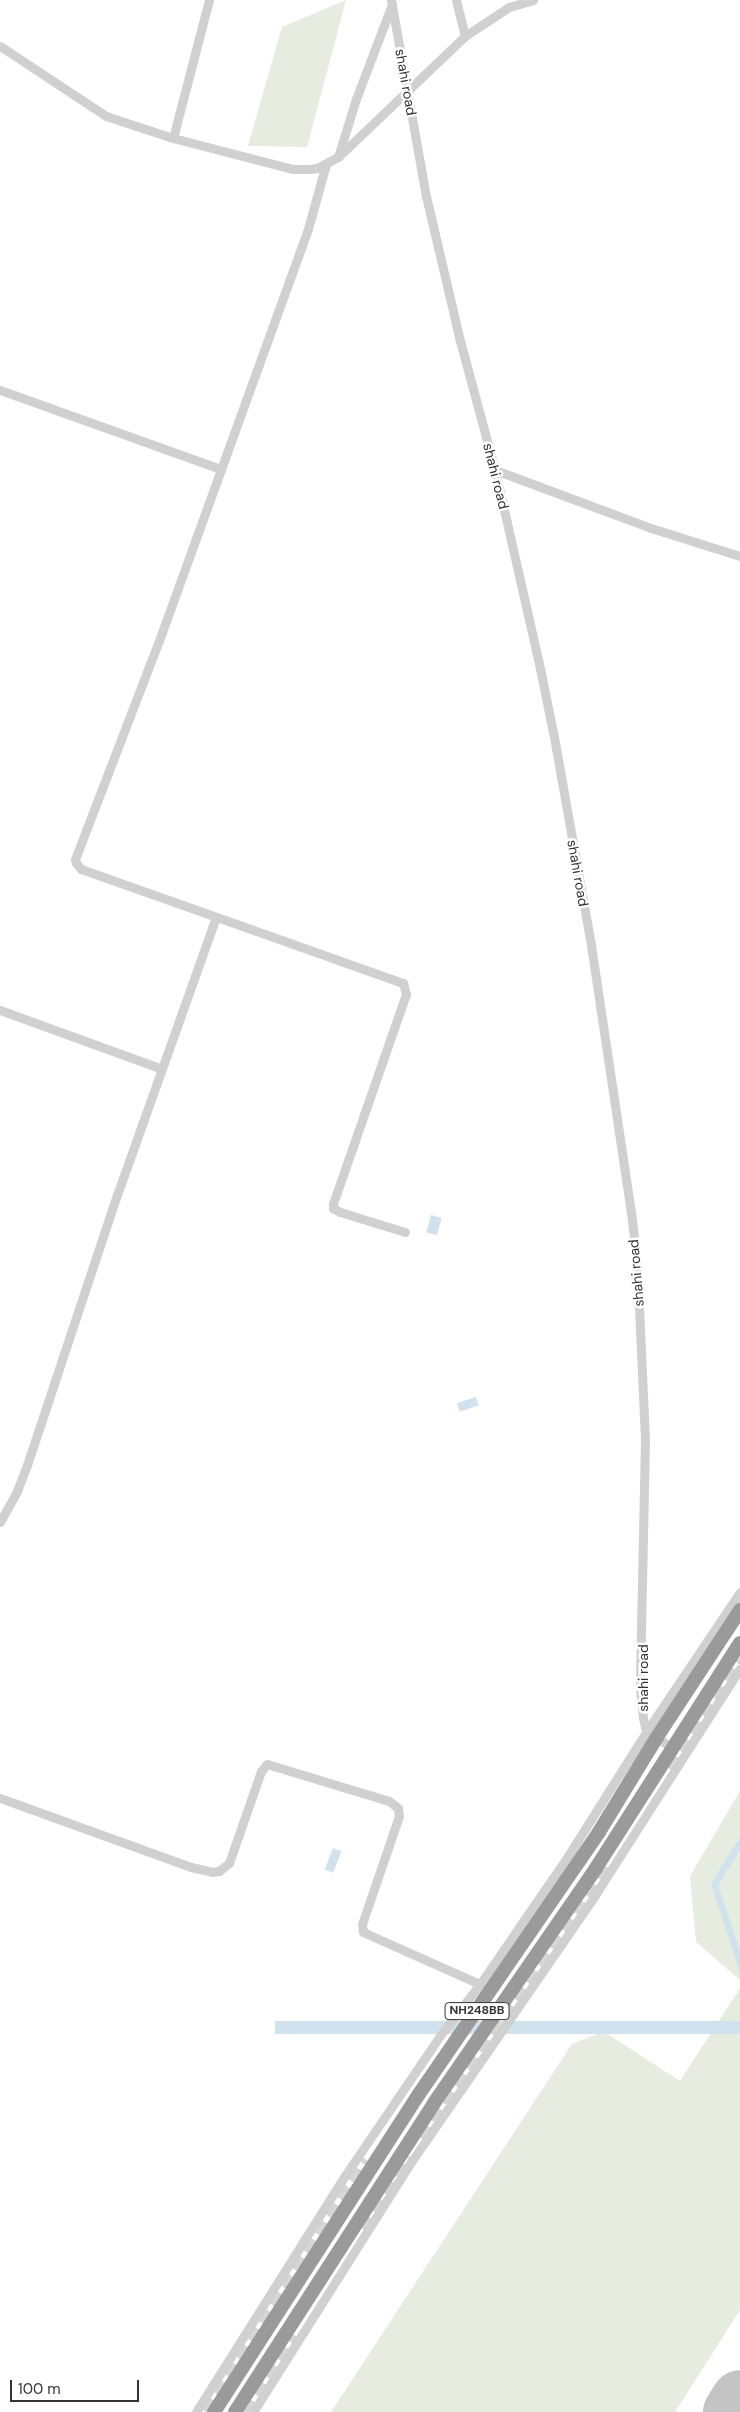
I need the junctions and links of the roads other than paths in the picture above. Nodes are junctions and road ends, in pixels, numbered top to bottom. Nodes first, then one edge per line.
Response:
1 (209, 0) edge
2 (456, 0) edge
3 (533, 0) edge
4 (391, 2) edge
5 (465, 36) junction
6 (0, 46) edge
7 (408, 92) junction
8 (173, 138) junction
9 (338, 157) junction
10 (326, 164) junction
11 (0, 390) edge
12 (221, 469) junction
13 (495, 470) junction
14 (740, 556) edge
15 (216, 917) junction
16 (0, 1010) edge
17 (162, 1069) junction
18 (405, 1232) dead end
19 (0, 1522) edge
20 (740, 1592) edge
21 (740, 1610) edge
22 (740, 1643) edge
23 (740, 1668) edge
24 (652, 1733) junction
25 (671, 1748) junction
26 (0, 1798) edge
27 (480, 1984) junction
28 (196, 2412) edge
29 (214, 2412) edge
30 (235, 2412) edge
31 (253, 2412) edge

1 - 8 street
2 - 5 street
3 - 5 street
4 - 7 street, shahi road
4 - 9 street
5 - 7 street
6 - 8 street
7 - 9 street
7 - 13 street, shahi road
8 - 10 street
9 - 10 street
10 - 12 street
11 - 12 street
12 - 15 street
13 - 14 street
13 - 24 street, shahi road
15 - 17 street
15 - 18 street
16 - 17 street
17 - 19 street
20 - 24 street
21 - 24 highway, NH248BB
22 - 25 highway, NH248BB
23 - 31 street
24 - 25 street
24 - 27 street
24 - 29 highway, NH248BB
25 - 30 highway, NH248BB
26 - 27 street
27 - 28 street

